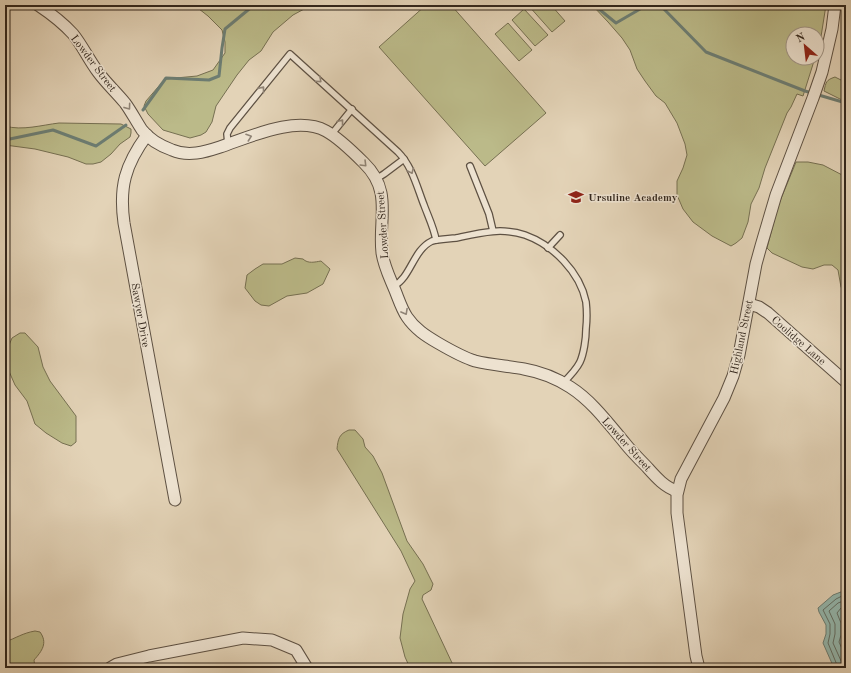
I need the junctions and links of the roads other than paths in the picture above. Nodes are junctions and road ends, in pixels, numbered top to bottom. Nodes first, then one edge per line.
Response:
1 (38, 5) edge
2 (835, 5) edge
3 (352, 109) junction
4 (331, 134) junction
5 (147, 135) junction
6 (228, 144) junction
7 (404, 159) junction
8 (470, 166) dead end
9 (376, 179) junction
10 (493, 231) junction
11 (560, 234) dead end
12 (436, 240) junction
13 (548, 248) junction
14 (394, 286) junction
15 (749, 304) junction
16 (846, 382) edge
17 (563, 383) junction
18 (677, 490) junction
19 (175, 500) dead end
20 (110, 668) edge
21 (307, 668) edge
22 (699, 668) edge

1 -> 5 street, Lowder Street
2 - 15 street, Highland Street
4 -> 3 lane
6 -> 3 lane
3 - 7 lane
6 -> 4 street, Lowder Street
4 -> 9 street, Lowder Street
5 - 6 street, Lowder Street
5 - 19 street, Sawyer Drive
7 - 9 lane
7 -> 12 lane
8 - 10 lane
9 - 14 street, Lowder Street
10 - 12 lane
10 - 13 lane
11 - 13 lane
12 - 14 lane
13 - 17 lane
14 -> 17 street, Lowder Street
15 - 16 street, Coolidge Lane
15 - 18 street, Highland Street
17 - 18 street, Lowder Street
18 - 22 street, Highland Street
20 - 21 street

